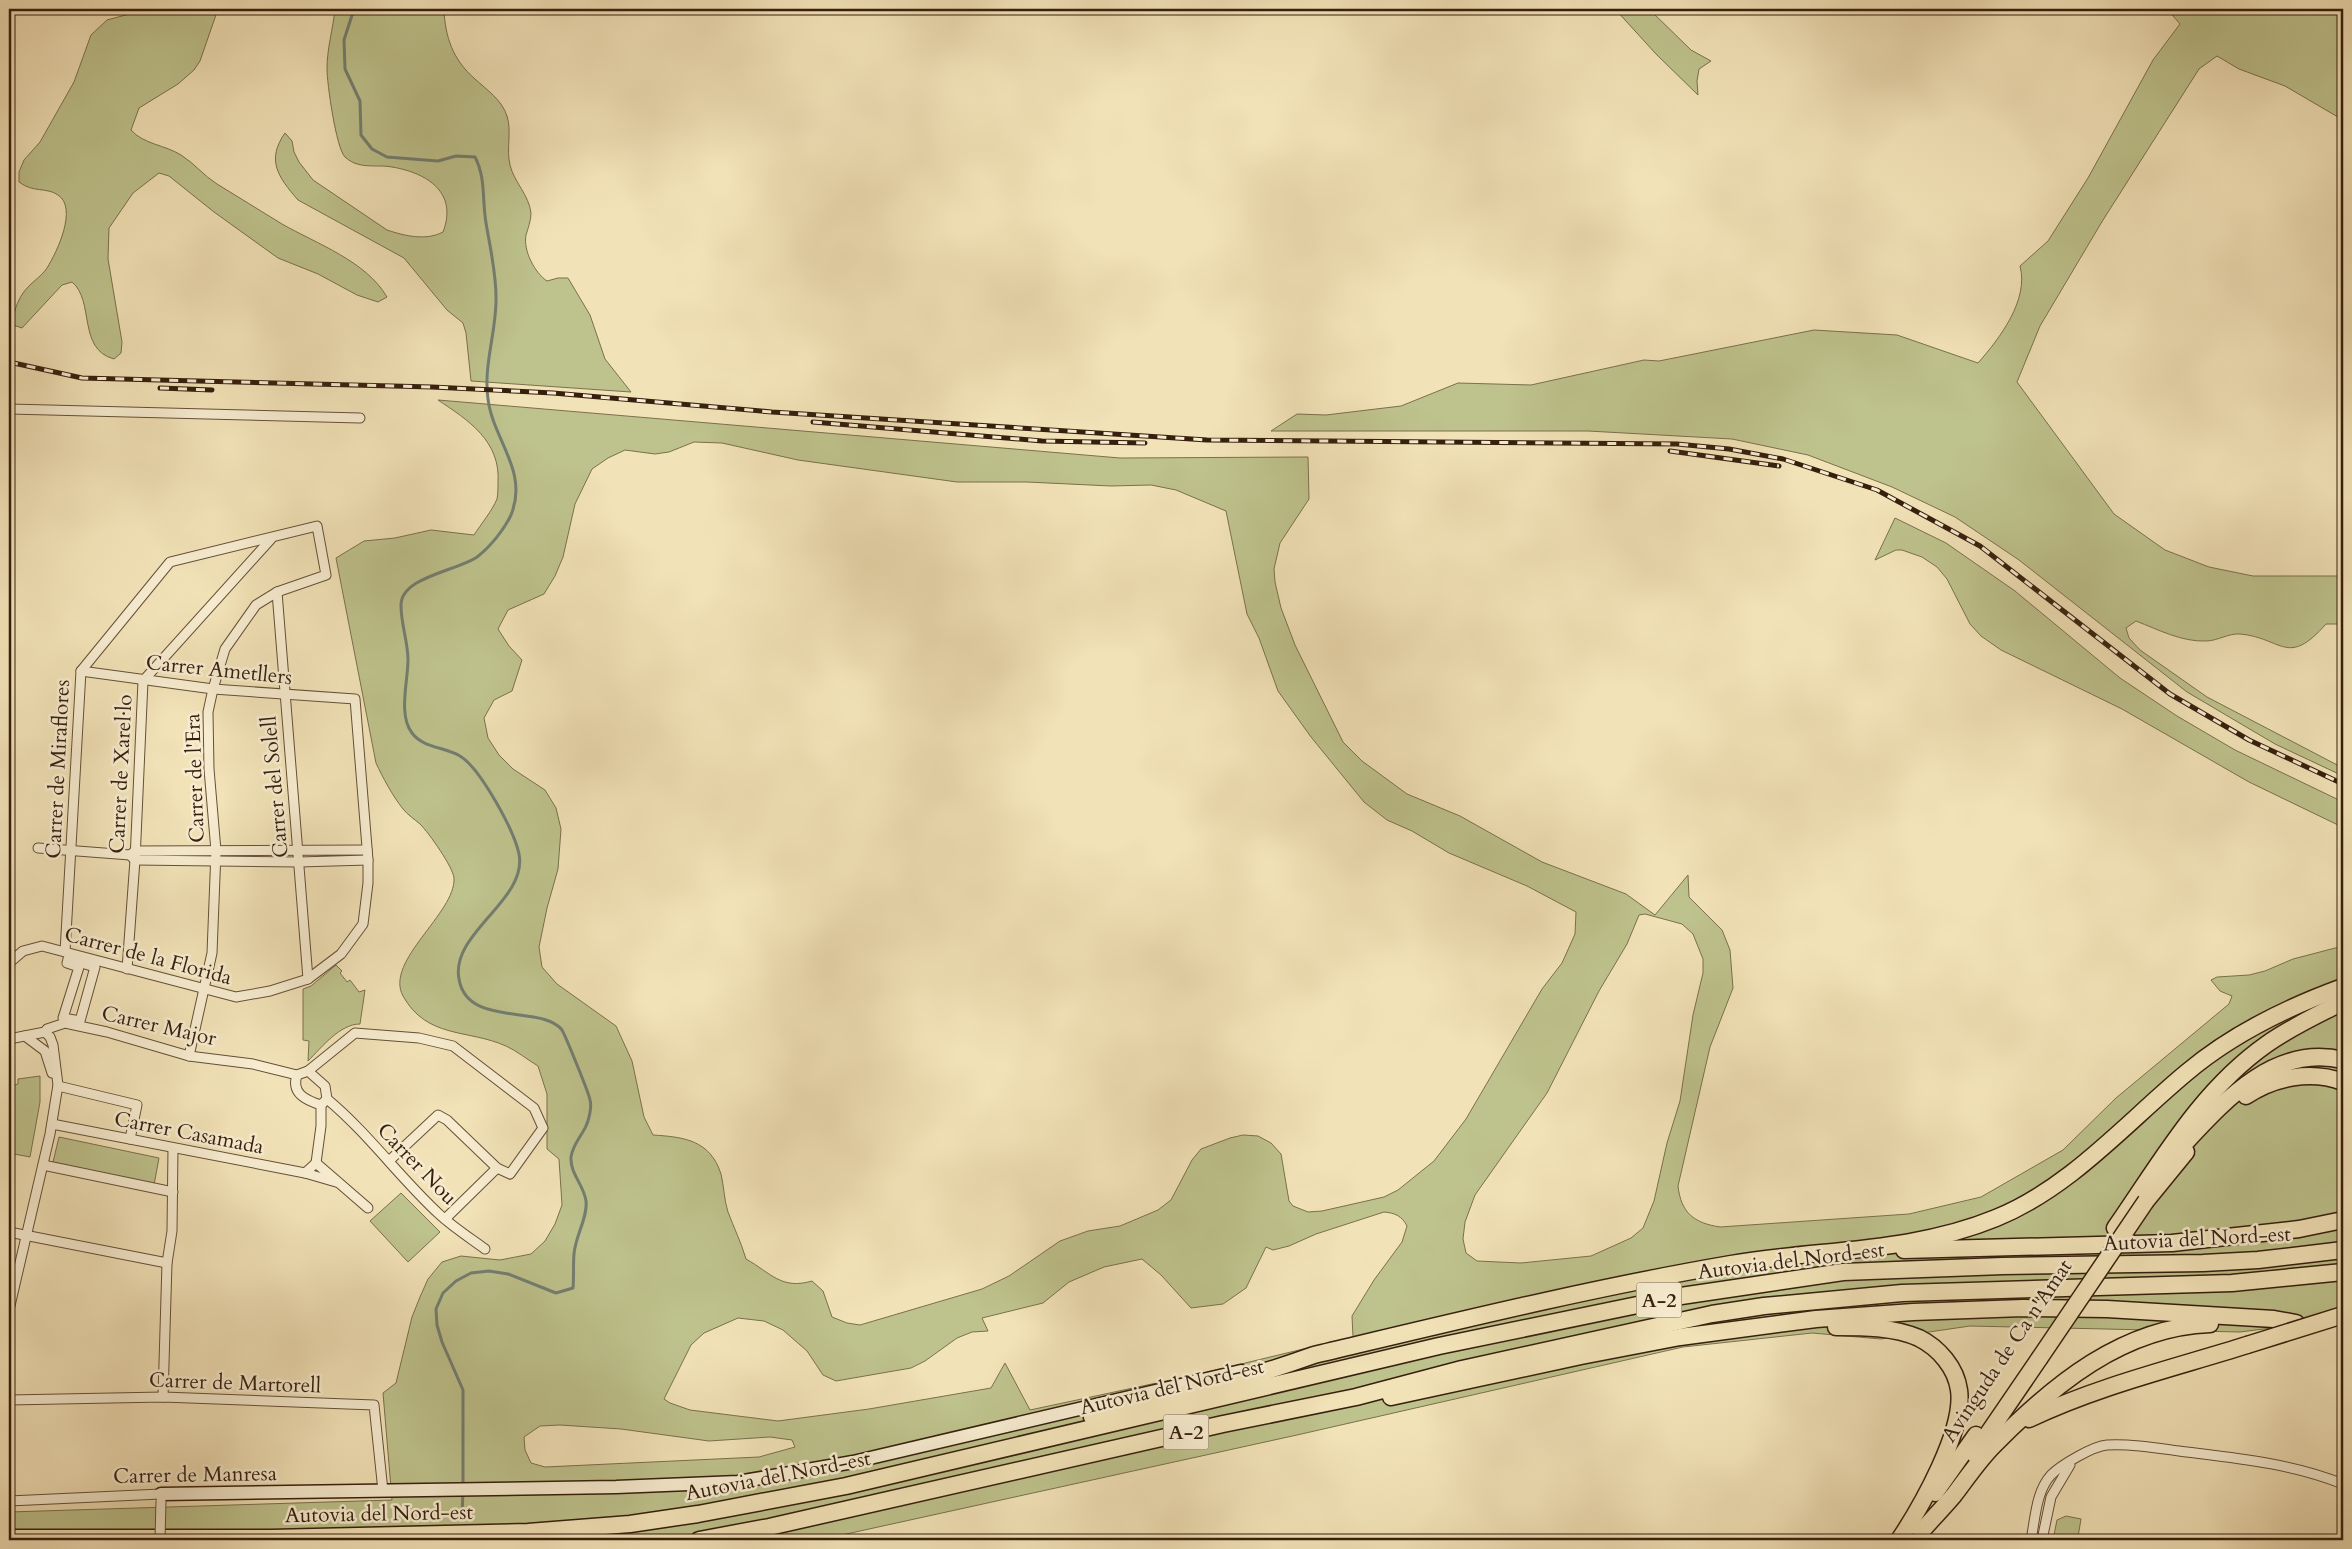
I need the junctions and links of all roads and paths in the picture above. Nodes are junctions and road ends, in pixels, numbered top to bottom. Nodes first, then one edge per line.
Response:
1 (9, 410) edge
2 (360, 418) dead end
3 (317, 526) joint
4 (271, 539) junction
5 (277, 592) junction
6 (81, 670) junction
7 (143, 681) junction
8 (213, 689) junction
9 (285, 695) junction
10 (355, 699) joint
11 (38, 848) dead end
12 (71, 850) junction
13 (216, 850) junction
14 (298, 850) junction
15 (367, 850) junction
16 (134, 855) junction
17 (368, 860) junction
18 (216, 861) junction
19 (298, 862) junction
20 (65, 952) junction
21 (9, 963) edge
22 (127, 969) junction
23 (308, 979) junction
24 (2343, 987) edge
25 (204, 989) junction
26 (2343, 1002) edge
27 (63, 1018) joint
28 (45, 1032) junction
29 (25, 1036) junction
30 (9, 1039) edge
31 (45, 1050) junction
32 (189, 1056) junction
33 (2343, 1060) edge
34 (308, 1071) junction
35 (297, 1075) junction
36 (2343, 1082) edge
37 (58, 1086) junction
38 (324, 1102) junction
39 (55, 1104) junction
40 (52, 1124) junction
41 (130, 1139) junction
42 (174, 1148) junction
43 (390, 1160) junction
44 (316, 1163) junction
45 (43, 1165) junction
46 (497, 1168) junction
47 (305, 1173) junction
48 (338, 1182) junction
49 (173, 1192) junction
50 (2142, 1197) junction
51 (368, 1208) dead end
52 (445, 1219) junction
53 (2343, 1220) edge
54 (2343, 1231) edge
55 (9, 1232) edge
56 (25, 1235) junction
57 (2232, 1238) junction
58 (1879, 1248) junction
59 (485, 1249) dead end
60 (2343, 1250) edge
61 (167, 1263) junction
62 (2343, 1272) edge
63 (9, 1310) edge
64 (2343, 1315) edge
65 (2296, 1323) junction
66 (2343, 1323) edge
67 (1774, 1326) junction
68 (1314, 1355) junction
69 (163, 1397) junction
70 (1356, 1397) junction
71 (9, 1400) edge
72 (2016, 1425) junction
73 (988, 1451) junction
74 (2076, 1457) junction
75 (2343, 1484) edge
76 (383, 1492) junction
77 (161, 1498) junction
78 (9, 1501) edge
79 (1911, 1535) edge
80 (9, 1538) edge
81 (160, 1540) edge
82 (699, 1540) edge
83 (2031, 1540) edge
84 (2042, 1540) edge

1 - 2 street
3 - 4 street, Carrer de Miraflores
3 - 5 street, Carrer de l'Era
4 - 6 street, Carrer de Miraflores
4 - 7 street, Carrer de Xarel·lo
5 - 8 street, Carrer de l'Era
5 - 9 street, Carrer del Solell
6 - 7 street, Carrer Ametllers
6 - 12 street, Carrer de Miraflores
7 - 8 street, Carrer Ametllers
7 - 16 street, Carrer de Xarel·lo
8 - 9 street, Carrer Ametllers
8 - 13 street, Carrer de l'Era
9 - 10 street, Carrer Ametllers
9 - 14 street, Carrer del Solell
10 - 15 street, Carrer de la Florida
11 - 12 street
12 - 16 street
12 - 20 street, Carrer de Miraflores
13 - 14 street
13 - 16 street
13 - 18 street, Carrer de l'Era
14 - 15 street
14 - 19 street, Carrer del Solell
15 - 17 street, Carrer de la Florida
16 - 18 street
16 - 22 street, Carrer de Xarel·lo
17 - 19 street
17 - 23 street, Carrer de la Florida
18 - 19 street
18 - 25 street, Carrer de l'Era
19 - 23 street, Carrer del Solell
20 - 21 street, Carrer de la Florida
20 - 22 street, Carrer de la Florida
22 - 25 street, Carrer de la Florida
23 - 25 street, Carrer de la Florida
24 - 58 highway
25 - 32 street, Carrer de l'Era
26 - 50 highway
27 - 27 street
28 - 29 street, Carrer Major
28 - 31 street
28 - 32 street, Carrer Major
28 - 37 street
29 - 30 street, Carrer Major
29 - 31 street
31 - 39 street
32 - 35 street, Carrer Major
33 - 50 highway
34 - 35 street
34 - 38 street
34 - 46 street
35 - 38 street
36 - 50 highway
37 - 39 street
37 - 41 street
38 - 43 street, Carrer Nou
38 - 44 street
39 - 40 street
40 - 41 street, Carrer Casamada
40 - 45 street
41 - 42 street, Carrer Casamada
42 - 47 street, Carrer Casamada
42 - 49 street
43 - 46 street
43 - 52 street, Carrer Nou
44 - 47 street
44 - 48 street
45 - 49 street
45 - 56 street
46 - 52 street
47 - 48 street, Carrer Casamada
48 - 51 street
49 - 61 street
50 - 79 highway, bridge
52 - 59 street, Carrer Nou
53 - 57 highway
54 - 57 highway
55 - 56 street
56 - 61 street
56 - 63 street
57 - 58 highway
58 - 68 highway
60 - 73 highway, Autovia del Nord-est / A-2
61 - 69 street
62 - 70 highway, Autovia del Nord-est / A-2
64 - 72 highway, bridge
65 - 66 highway
65 - 67 highway
65 - 72 highway
67 - 70 highway
67 - 79 highway
68 - 73 highway
68 - 76 street, Carrer de Manresa
69 - 71 street, Carrer de Martorell
69 - 76 street, Carrer de Martorell
70 - 82 highway, Autovia del Nord-est / A-2
72 - 79 highway
73 - 80 highway, Autovia del Nord-est / A-2
74 - 75 street
74 - 83 street
74 - 84 street
76 - 77 street, Carrer de Manresa
77 - 78 street, Carrer de Manresa
77 - 81 street, bridge

